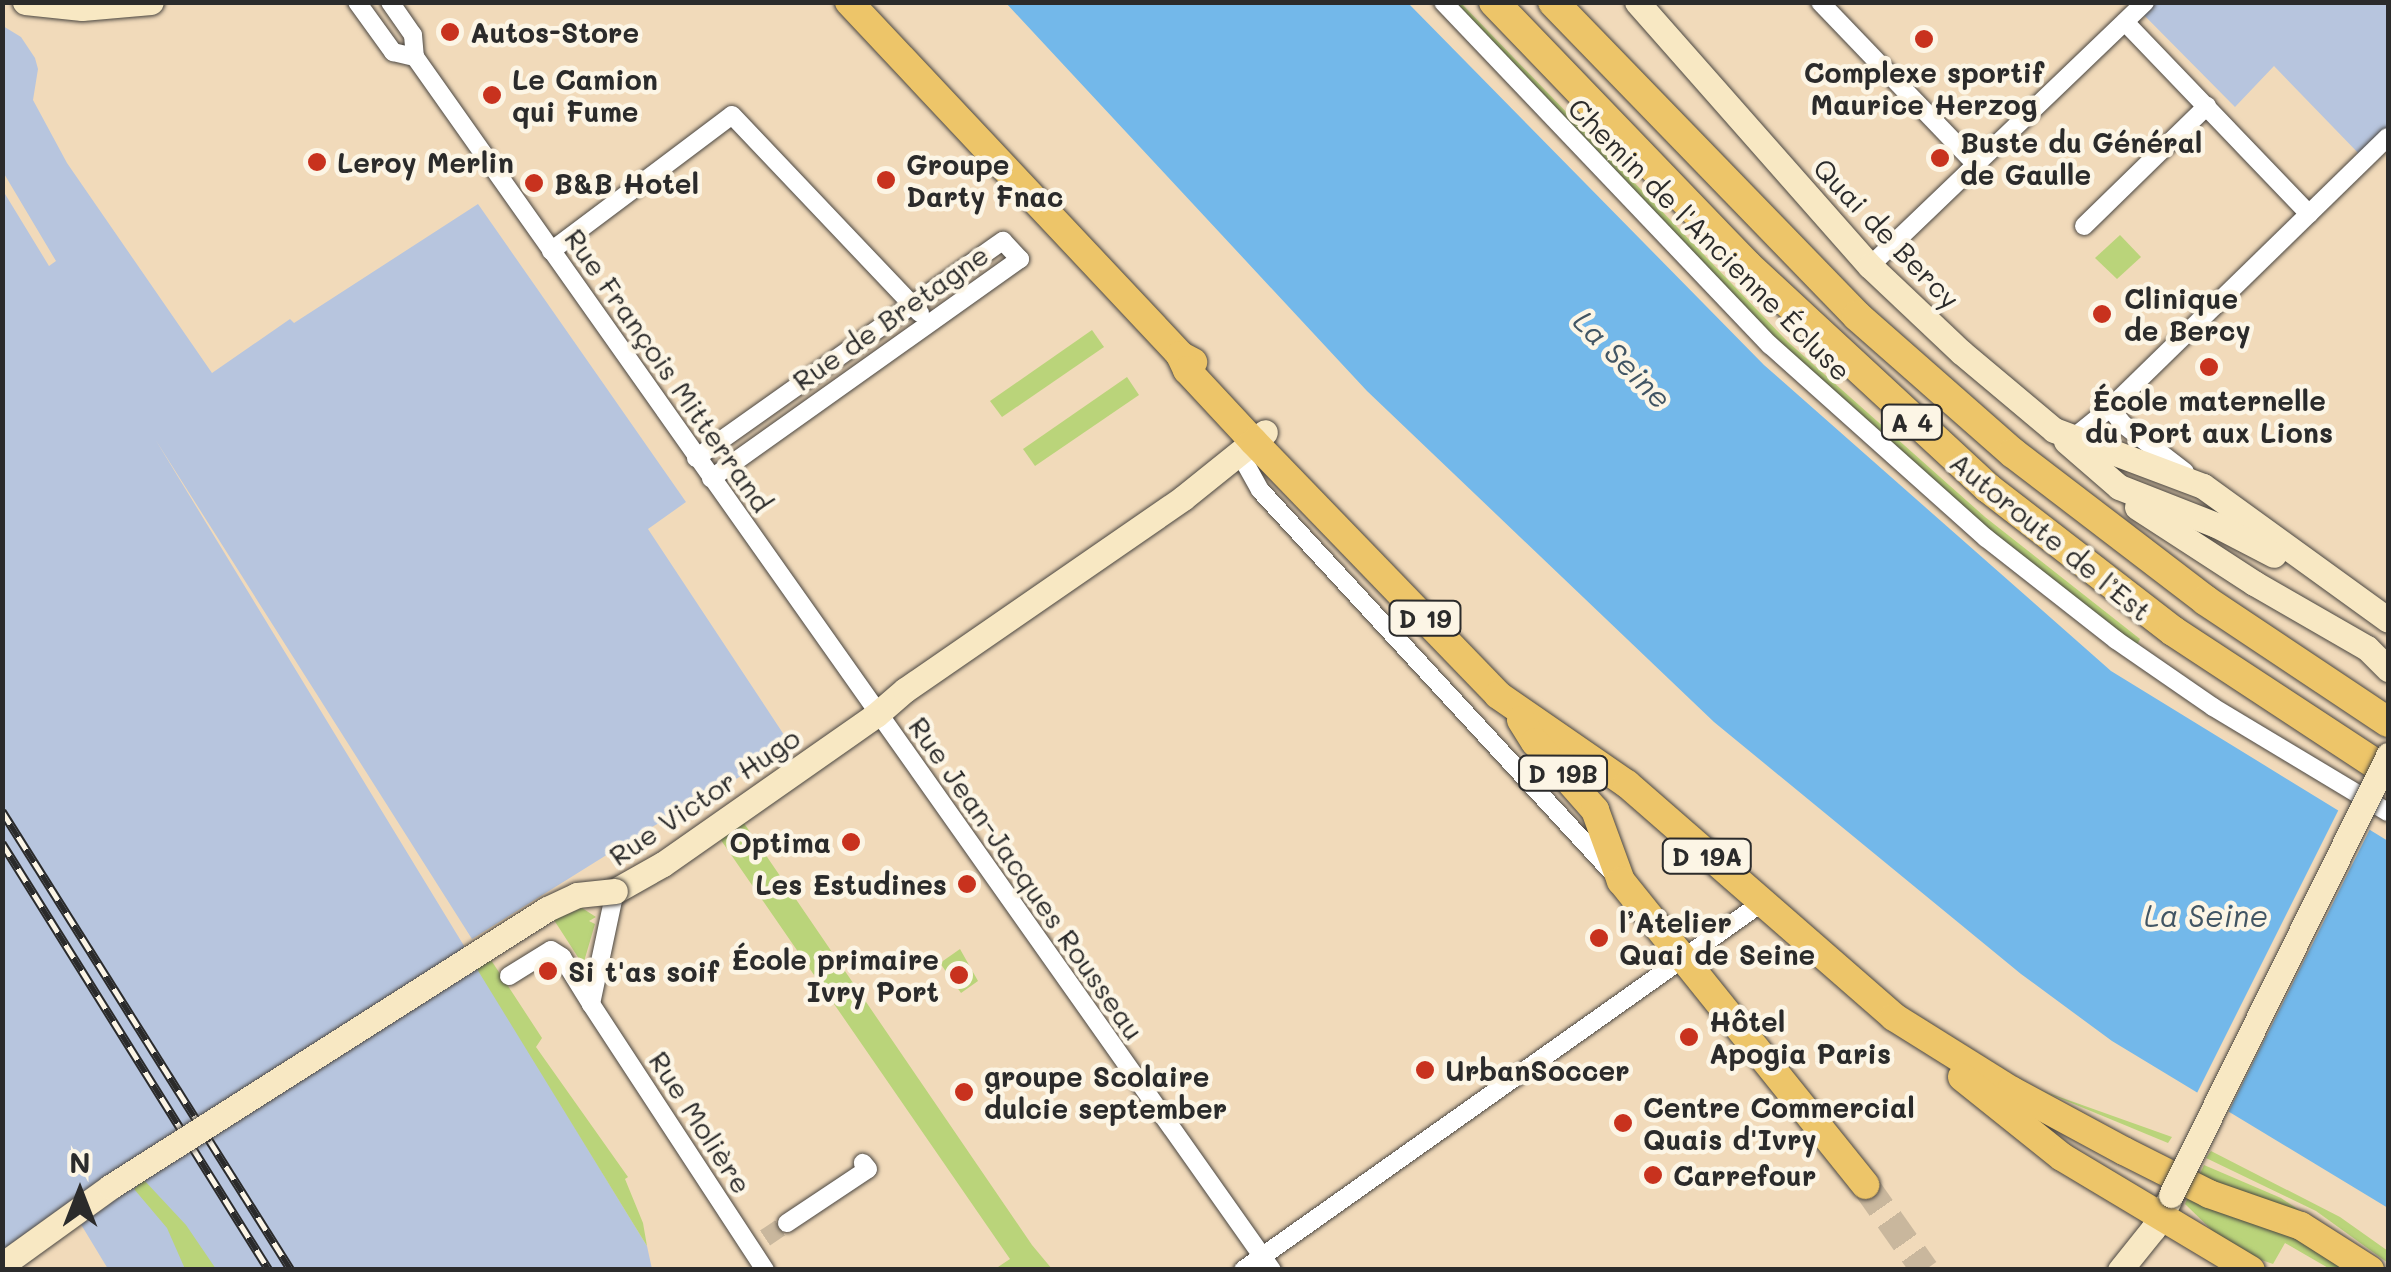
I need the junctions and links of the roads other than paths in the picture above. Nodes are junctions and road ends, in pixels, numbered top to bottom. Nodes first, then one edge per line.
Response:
1 (26, 2) edge
2 (151, 2) edge
3 (390, 2) edge
4 (849, 2) edge
5 (1442, 2) edge
6 (1494, 2) edge
7 (1552, 2) edge
8 (1636, 2) edge
9 (1820, 2) edge
10 (2145, 2) edge
11 (363, 4) edge
12 (2125, 22) junction
13 (415, 57) junction
14 (2206, 106) junction
15 (2388, 137) edge
16 (1977, 166) junction
17 (2309, 214) junction
18 (2084, 226) dead end
19 (552, 251) junction
20 (1870, 266) junction
21 (914, 304) junction
22 (929, 323) junction
23 (2110, 408) junction
24 (2063, 434) junction
25 (1253, 443) junction
26 (2099, 450) junction
27 (696, 458) junction
28 (711, 479) junction
29 (2202, 486) junction
30 (2119, 487) junction
31 (2388, 620) edge
32 (2388, 636) edge
33 (2388, 669) edge
34 (1513, 706) junction
35 (876, 716) junction
36 (2388, 722) edge
37 (2388, 755) edge
38 (2388, 772) edge
39 (2388, 812) edge
40 (1621, 881) junction
41 (615, 891) junction
42 (1760, 904) junction
43 (1684, 960) junction
44 (509, 976) dead end
45 (591, 1004) junction
46 (1972, 1078) junction
47 (863, 1163) dead end
48 (1865, 1185) tunnel mouth
49 (2166, 1206) junction
50 (787, 1223) tunnel mouth
51 (1267, 1262) edge
52 (2, 1265) edge
53 (765, 1270) edge
54 (1243, 1270) edge
55 (2120, 1270) edge
56 (2251, 1270) edge
57 (2370, 1270) edge

1 - 2 main road
3 - 13 street, Rue François Mitterrand
4 - 25 main road, D 19
5 - 39 street, Chemin de l'Ancienne Écluse
6 - 38 highway, Autoroute de l’Est / A 4
7 - 36 highway, Autoroute de l’Est / A 4
8 - 20 main road, Quai de Bercy
9 - 16 street
10 - 12 street
11 - 13 street, Rue François Mitterrand
12 - 14 street
12 - 16 street
13 - 19 street, Rue François Mitterrand
14 - 17 street
14 - 18 street
15 - 17 street
16 - 20 street
17 - 23 street
19 - 21 street
19 - 27 street, Rue François Mitterrand
20 - 24 main road, Quai de Bercy
21 - 22 street
21 - 22 street, Rue de Bretagne
21 - 27 street, Rue de Bretagne
22 - 28 street, Rue de Bretagne
23 - 24 street
23 - 26 street
23 - 29 street, Quai de Bercy
24 - 26 main road, Quai de Bercy
24 - 30 main road
25 - 34 main road, D 19
25 - 35 main road, Rue Victor Hugo
25 - 40 street, D 19B
26 - 29 main road, Quai de Bercy
26 - 30 main road
27 - 28 street, Rue François Mitterrand
28 - 35 street, Rue François Mitterrand
29 - 31 main road, Quai de Bercy
30 - 32 main road
30 - 33 main road
34 - 40 main road, D 19B
34 - 42 main road, D 19A
35 - 41 main road, Rue Victor Hugo
35 - 51 street, Rue Jean-Jacques Rousseau
37 - 49 main road, bridge
40 - 43 main road, D 19B
41 - 45 street
41 - 52 main road, Rue Victor Hugo, bridge
42 - 43 street
42 - 46 main road, D 19A
43 - 48 main road, D 19B
43 - 51 street
44 - 45 street, Rue Molière
45 - 53 street, Rue Molière
46 - 49 main road
46 - 57 main road, D 19A
47 - 50 street
49 - 55 main road
49 - 56 main road
51 - 54 street

